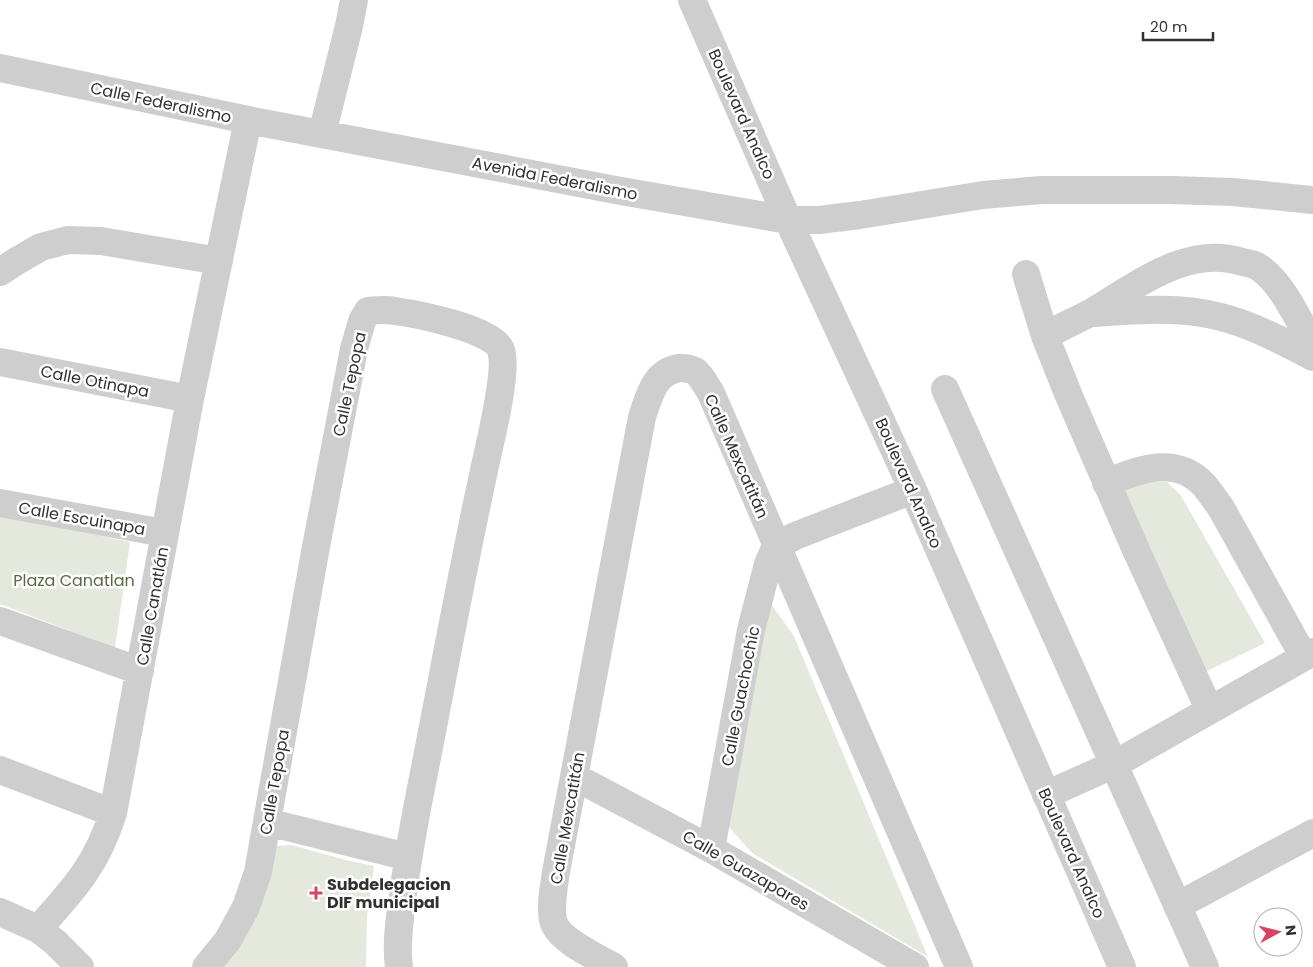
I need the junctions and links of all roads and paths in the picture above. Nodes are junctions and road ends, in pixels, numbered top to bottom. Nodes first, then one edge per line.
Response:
1 (354, 0) edge
2 (692, 0) edge
3 (0, 68) edge
4 (248, 120) junction
5 (322, 134) junction
6 (1313, 200) edge
7 (788, 220) junction
8 (219, 261) junction
9 (0, 272) edge
10 (1026, 274) dead end
11 (1090, 313) junction
12 (1045, 336) junction
13 (1313, 346) edge
14 (1313, 357) edge
15 (0, 362) edge
16 (946, 388) dead end
17 (190, 399) junction
18 (1106, 482) junction
19 (913, 490) junction
20 (0, 503) edge
21 (164, 533) junction
22 (776, 546) junction
23 (0, 621) edge
24 (1309, 655) edge
25 (140, 671) junction
26 (1209, 709) junction
27 (1115, 764) junction
28 (0, 770) edge
29 (575, 776) junction
30 (1046, 795) junction
31 (113, 813) junction
32 (267, 822) junction
33 (1313, 833) edge
34 (711, 849) junction
35 (408, 857) junction
36 (1177, 906) junction
37 (0, 912) edge
38 (38, 929) junction
39 (80, 967) edge
40 (206, 967) edge
41 (399, 967) edge
42 (614, 967) edge
43 (915, 967) edge
44 (959, 967) edge
45 (1122, 967) edge
46 (1205, 967) edge

1 - 5 street
2 - 7 street, Boulevard Analco
3 - 4 street, Calle Federalismo
4 - 5 street, Calle Federalismo
4 - 8 street, Calle Canatlán
5 - 7 street, Avenida Federalismo
6 - 7 street, Avenida Federalismo
7 - 19 street, Boulevard Analco
8 - 9 street
8 - 17 street, Calle Canatlán
10 - 12 street
11 - 12 street
11 - 13 street
11 - 14 street
12 - 18 street
15 - 17 street, Calle Otinapa
16 - 27 street
17 - 21 street, Calle Canatlán
18 - 24 street
18 - 26 street
19 - 22 street
19 - 30 street, Boulevard Analco
20 - 21 street, Calle Escuinapa
21 - 25 street, Calle Canatlán
22 - 29 street, Calle Mexcatitán
22 - 34 street, Calle Guachochic
22 - 44 street, Calle Mexcatitán
23 - 25 street
24 - 26 street
25 - 31 street, Calle Canatlán
26 - 27 street
27 - 30 street
27 - 36 street
28 - 31 street
29 - 34 street, Calle Guazapares
29 - 42 street, Calle Mexcatitán
30 - 45 street, Boulevard Analco
31 - 38 street, Calle Canatlán
32 - 35 street
32 - 35 street, Calle Tepopa
32 - 40 street, Calle Tepopa
33 - 36 street
34 - 43 street, Calle Guazapares
35 - 41 street, Calle Tepopa
36 - 46 street
37 - 38 street
38 - 39 street

